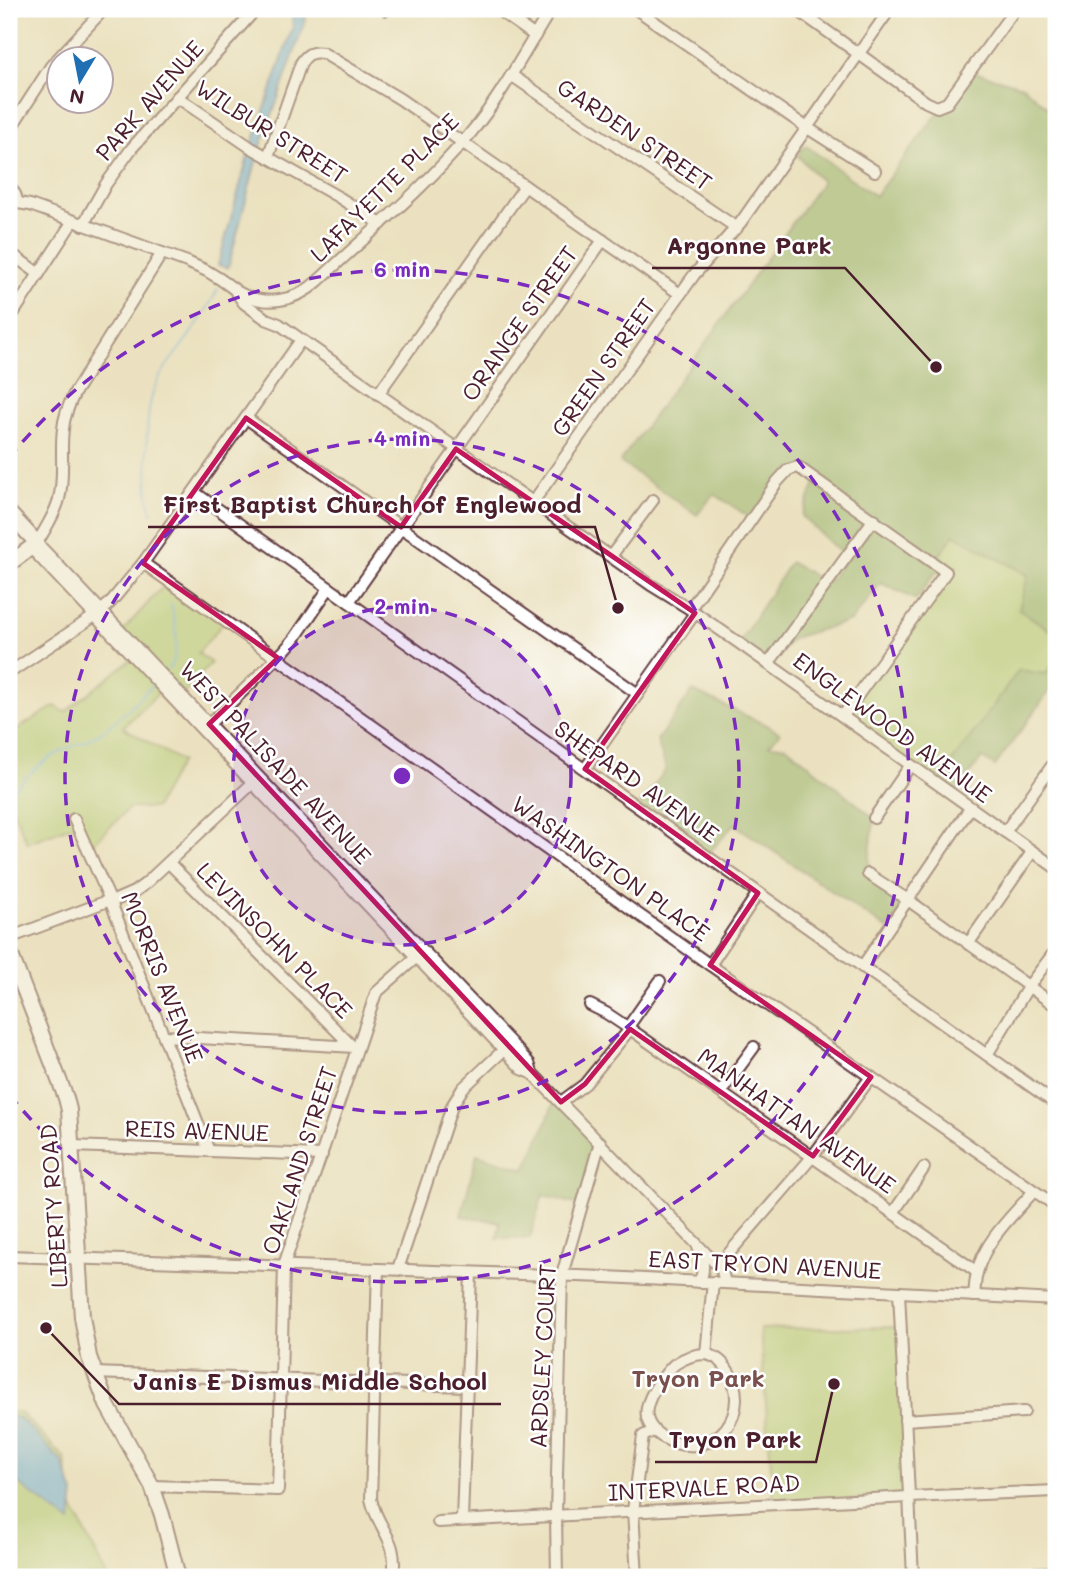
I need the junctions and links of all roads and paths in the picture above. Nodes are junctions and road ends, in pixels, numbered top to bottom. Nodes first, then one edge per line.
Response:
1 (104, 9) edge
2 (256, 9) edge
3 (497, 9) edge
4 (551, 9) edge
5 (636, 9) edge
6 (796, 9) edge
7 (891, 9) edge
8 (899, 9) edge
9 (1015, 9) edge
10 (535, 36) junction
11 (858, 54) junction
12 (511, 75) junction
13 (177, 97) junction
14 (806, 127) junction
15 (9, 131) edge
16 (463, 142) junction
17 (267, 156) junction
18 (875, 171) dead end
19 (9, 186) edge
20 (525, 186) junction
21 (14, 203) edge
22 (78, 223) junction
23 (381, 223) junction
24 (737, 228) junction
25 (603, 240) junction
26 (9, 253) edge
27 (162, 253) junction
28 (39, 274) junction
29 (234, 289) junction
30 (680, 294) junction
31 (273, 301) junction
32 (9, 320) edge
33 (279, 324) junction
34 (301, 340) junction
35 (379, 394) junction
36 (246, 418) junction
37 (456, 449) junction
38 (194, 492) junction
39 (653, 500) dead end
40 (533, 502) junction
41 (9, 513) edge
42 (873, 520) junction
43 (9, 524) edge
44 (401, 527) junction
45 (34, 545) junction
46 (611, 556) junction
47 (143, 563) junction
48 (9, 564) edge
49 (329, 588) junction
50 (349, 602) junction
51 (693, 611) junction
52 (99, 613) junction
53 (278, 658) junction
54 (768, 664) junction
55 (9, 673) edge
56 (638, 694) junction
57 (843, 716) junction
58 (206, 727) junction
59 (1056, 760) edge
60 (910, 766) junction
61 (585, 769) junction
62 (256, 780) junction
63 (970, 808) junction
64 (874, 818) dead end
65 (74, 819) dead end
66 (1005, 832) junction
67 (1032, 852) junction
68 (169, 863) junction
69 (1056, 868) edge
70 (868, 874) dead end
71 (758, 893) junction
72 (908, 900) junction
73 (111, 901) junction
74 (9, 938) edge
75 (968, 944) junction
76 (9, 950) edge
77 (1056, 950) edge
78 (420, 954) junction
79 (710, 965) junction
80 (862, 967) junction
81 (660, 981) dead end
82 (1028, 987) junction
83 (590, 1005) dead end
84 (1056, 1006) edge
85 (629, 1028) junction
86 (164, 1036) junction
87 (507, 1046) junction
88 (355, 1047) junction
89 (754, 1047) dead end
90 (987, 1055) junction
91 (871, 1077) junction
92 (721, 1092) junction
93 (561, 1102) junction
94 (1056, 1104) edge
95 (600, 1142) junction
96 (72, 1146) junction
97 (209, 1151) junction
98 (322, 1155) junction
99 (813, 1156) junction
100 (924, 1168) dead end
101 (1034, 1191) junction
102 (1056, 1206) edge
103 (893, 1213) junction
104 (697, 1245) junction
105 (9, 1256) edge
106 (79, 1258) junction
107 (284, 1265) junction
108 (718, 1266) junction
109 (378, 1269) junction
110 (398, 1269) junction
111 (977, 1272) junction
112 (471, 1273) junction
113 (562, 1275) junction
114 (699, 1282) junction
115 (713, 1282) junction
116 (725, 1283) junction
117 (899, 1292) junction
118 (974, 1296) junction
119 (1056, 1300) edge
120 (706, 1354) junction
121 (94, 1373) junction
122 (281, 1380) junction
123 (374, 1383) junction
124 (467, 1386) junction
125 (1024, 1412) dead end
126 (905, 1420) junction
127 (653, 1431) junction
128 (152, 1486) junction
129 (1056, 1491) edge
130 (909, 1497) junction
131 (633, 1511) junction
132 (556, 1516) junction
133 (462, 1520) junction
134 (438, 1522) dead end
135 (1056, 1572) edge
136 (178, 1577) edge
137 (393, 1577) edge
138 (558, 1577) edge
139 (637, 1577) edge
140 (913, 1577) edge
141 (936, 1577) edge

1 - 15 street
2 - 13 street, PARK AVENUE
3 - 10 street
4 - 10 street, LAFAYETTE PLACE
5 - 14 street
6 - 11 street
7 - 8 street
7 - 11 street, GREEN STREET
9 - 11 street
10 - 12 street, LAFAYETTE PLACE
11 - 14 street, GREEN STREET
12 - 16 street, LAFAYETTE PLACE
12 - 24 street, GARDEN STREET
13 - 17 street, WILBUR STREET
13 - 22 street, PARK AVENUE
14 - 18 street
14 - 24 street, GREEN STREET
16 - 17 street
16 - 20 street
16 - 23 street, LAFAYETTE PLACE
17 - 23 street, WILBUR STREET
19 - 21 street
20 - 25 street
20 - 35 street
21 - 22 street
22 - 27 street
22 - 28 street, PARK AVENUE
23 - 31 street, LAFAYETTE PLACE
24 - 30 street, GREEN STREET
25 - 30 street
25 - 37 street, ORANGE STREET
26 - 28 street
27 - 29 street
27 - 45 street
28 - 32 street, PARK AVENUE
29 - 31 street
29 - 33 street, ENGLEWOOD AVENUE
30 - 40 street, GREEN STREET
31 - 33 street
33 - 34 street, ENGLEWOOD AVENUE
34 - 35 street, ENGLEWOOD AVENUE
34 - 36 street
35 - 37 street, ENGLEWOOD AVENUE
36 - 38 street
36 - 44 street
37 - 40 street, ENGLEWOOD AVENUE
37 - 44 street, ORANGE STREET
38 - 47 street
38 - 49 street, SHEPARD AVENUE
39 - 46 street
40 - 46 street, ENGLEWOOD AVENUE
41 - 45 main road, WEST PALISADE AVENUE
42 - 51 street
42 - 54 street
42 - 57 street
43 - 45 main road, WEST PALISADE AVENUE
44 - 50 street, ORANGE STREET
44 - 56 street
45 - 48 main road
45 - 52 street, WEST PALISADE AVENUE
46 - 51 street, ENGLEWOOD AVENUE
47 - 52 street
47 - 53 street, WASHINGTON PLACE
49 - 50 street, SHEPARD AVENUE
49 - 53 street
50 - 61 street, SHEPARD AVENUE
51 - 54 street, ENGLEWOOD AVENUE
51 - 56 street
52 - 55 street
52 - 58 street, WEST PALISADE AVENUE
53 - 58 street
53 - 79 street, WASHINGTON PLACE
54 - 57 street, ENGLEWOOD AVENUE
56 - 61 street
57 - 60 street, ENGLEWOOD AVENUE
58 - 62 street, WEST PALISADE AVENUE
59 - 66 street
60 - 63 street, ENGLEWOOD AVENUE
60 - 64 street
61 - 71 street, SHEPARD AVENUE
62 - 68 street
62 - 78 street, WEST PALISADE AVENUE
63 - 66 street, ENGLEWOOD AVENUE
63 - 72 street
65 - 73 street, MORRIS AVENUE
66 - 67 street, ENGLEWOOD AVENUE
67 - 69 street, ENGLEWOOD AVENUE
67 - 75 street
68 - 73 street
68 - 88 street, LEVINSOHN PLACE
70 - 72 street
71 - 79 street
71 - 80 street, SHEPARD AVENUE
72 - 75 street
72 - 80 street
73 - 74 street
73 - 86 street, MORRIS AVENUE
75 - 82 street
76 - 96 main road, LIBERTY ROAD
77 - 82 street
78 - 87 street, WEST PALISADE AVENUE
78 - 88 street, OAKLAND STREET
79 - 91 street, WASHINGTON PLACE
80 - 90 street, SHEPARD AVENUE
81 - 85 street
82 - 84 street
82 - 90 street
83 - 85 street, MANHATTAN AVENUE
85 - 92 street, MANHATTAN AVENUE
85 - 93 street
86 - 88 street
86 - 97 street, MORRIS AVENUE
87 - 93 street, WEST PALISADE AVENUE
87 - 110 street
88 - 98 street, OAKLAND STREET
89 - 92 street
90 - 94 street, SHEPARD AVENUE
91 - 99 street
91 - 101 street, WASHINGTON PLACE
92 - 99 street, MANHATTAN AVENUE
93 - 95 street, WEST PALISADE AVENUE
95 - 104 street, WEST PALISADE AVENUE
95 - 113 street, ARDSLEY COURT
96 - 97 street, REIS AVENUE
96 - 106 main road, LIBERTY ROAD
97 - 98 street, REIS AVENUE
98 - 107 street, OAKLAND STREET
99 - 103 street, MANHATTAN AVENUE
99 - 108 street
100 - 103 street
101 - 102 street, WASHINGTON PLACE
101 - 111 street
103 - 111 street, MANHATTAN AVENUE
104 - 108 street, WEST PALISADE AVENUE
104 - 114 street
105 - 106 street, EAST TRYON AVENUE
106 - 107 street, EAST TRYON AVENUE
106 - 121 main road, LIBERTY ROAD
107 - 109 street, EAST TRYON AVENUE
107 - 122 street, OAKLAND STREET
108 - 116 street
109 - 110 street, EAST TRYON AVENUE
109 - 123 street
110 - 112 street, EAST TRYON AVENUE
111 - 118 street
112 - 113 street, EAST TRYON AVENUE
112 - 124 street
113 - 114 street, EAST TRYON AVENUE
113 - 132 street, ARDSLEY COURT
114 - 115 street, EAST TRYON AVENUE
115 - 116 street, EAST TRYON AVENUE
115 - 120 street
116 - 117 street, EAST TRYON AVENUE
117 - 118 street, EAST TRYON AVENUE
117 - 126 street
118 - 119 street, EAST TRYON AVENUE
120 - 127 street
120 - 127 street
121 - 122 street
121 - 128 main road, LIBERTY ROAD
122 - 123 street
122 - 128 street, OAKLAND STREET
123 - 124 street
123 - 137 street
124 - 133 street
125 - 126 street
126 - 130 street
127 - 131 street
128 - 136 main road, LIBERTY ROAD
129 - 130 street, INTERVALE ROAD
130 - 131 street, INTERVALE ROAD
130 - 140 street
131 - 132 street, INTERVALE ROAD
131 - 139 street
132 - 133 street, INTERVALE ROAD
132 - 138 street, ARDSLEY COURT
133 - 134 street, INTERVALE ROAD
135 - 141 street

